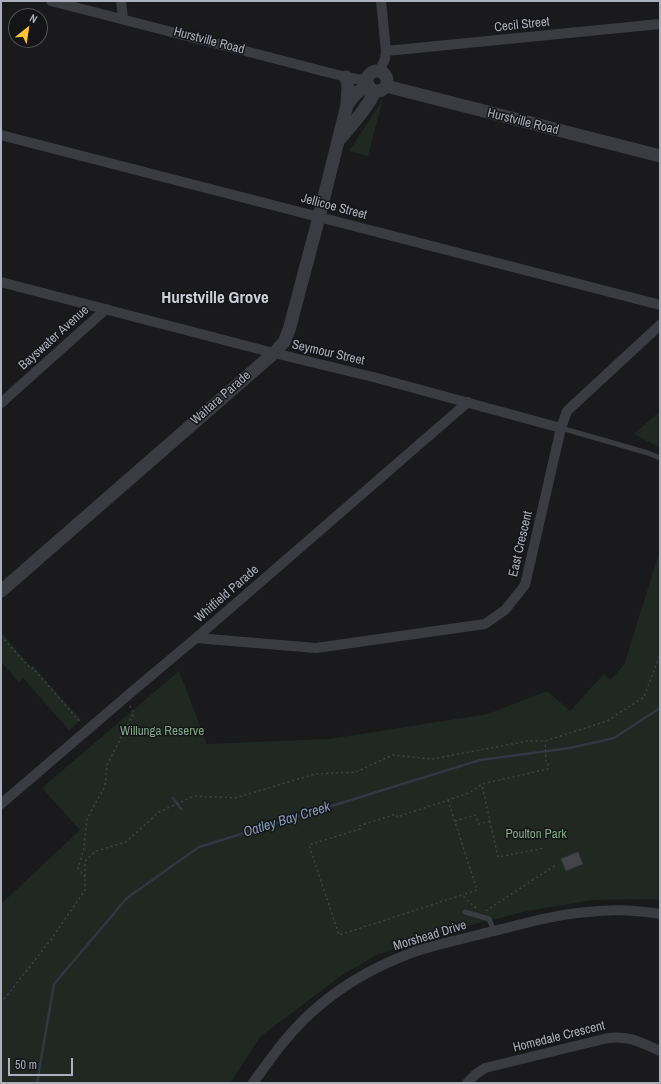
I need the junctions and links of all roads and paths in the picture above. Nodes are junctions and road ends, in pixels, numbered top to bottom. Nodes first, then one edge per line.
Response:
1 (51, 1) edge
2 (121, 1) edge
3 (381, 1) edge
4 (123, 19) junction
5 (660, 24) edge
6 (386, 51) junction
7 (379, 72) joint
8 (346, 77) junction
9 (374, 86) junction
10 (347, 105) junction
11 (1, 135) edge
12 (338, 141) junction
13 (660, 156) edge
14 (319, 217) junction
15 (1, 282) edge
16 (660, 305) edge
17 (106, 309) junction
18 (660, 325) edge
19 (274, 353) junction
20 (468, 402) junction
21 (1, 403) edge
22 (561, 428) junction
23 (660, 458) edge
24 (1, 591) edge
25 (1, 636) edge
26 (196, 638) junction
27 (660, 655) edge
28 (130, 706) dead end
29 (87, 730) junction
30 (545, 741) junction
31 (482, 784) junction
32 (448, 800) junction
33 (1, 804) edge
34 (455, 821) junction
35 (490, 821) junction
36 (545, 848) dead end
37 (556, 865) dead end
38 (85, 877) junction
39 (462, 895) junction
40 (465, 912) dead end
41 (660, 914) edge
42 (480, 916) junction
43 (494, 931) junction
44 (1, 1003) edge
45 (660, 1051) edge
46 (254, 1083) edge
47 (467, 1083) edge

1 - 4 street, Hurstville Road
2 - 4 street
3 - 6 street
4 - 8 street, Hurstville Road
5 - 6 street, Cecil Street
6 - 7 street
7 - 9 street
8 - 9 street, Hurstville Road
8 - 10 street
9 - 10 street, Waitara Parade
9 - 12 street, Waitara Parade
9 - 13 street, Hurstville Road
10 - 12 street, Waitara Parade
11 - 14 street, Jellicoe Street
12 - 14 street, Waitara Parade
14 - 16 street, Jellicoe Street
14 - 19 street, Waitara Parade
15 - 17 street, Seymour Street
17 - 19 street, Seymour Street
17 - 21 street, Bayswater Avenue
18 - 22 street, East Crescent
19 - 20 street, Seymour Street
19 - 24 street, Waitara Parade
20 - 22 street, Seymour Street
20 - 26 street, Whitfield Parade
22 - 23 lane, Seymour Street
22 - 26 street, East Crescent
25 - 29 path
26 - 29 street, Whitfield Parade
27 - 30 path
28 - 38 path
29 - 33 street, Whitfield Parade
30 - 31 path
30 - 38 path
31 - 32 path
31 - 35 path
32 - 34 path
32 - 39 path
34 - 35 path
34 - 39 path
35 - 36 path
37 - 42 path
38 - 44 path
39 - 42 path
40 - 42 lane
41 - 43 street, Morshead Drive
42 - 43 lane
43 - 46 street, Morshead Drive
45 - 47 street, Homedale Crescent

